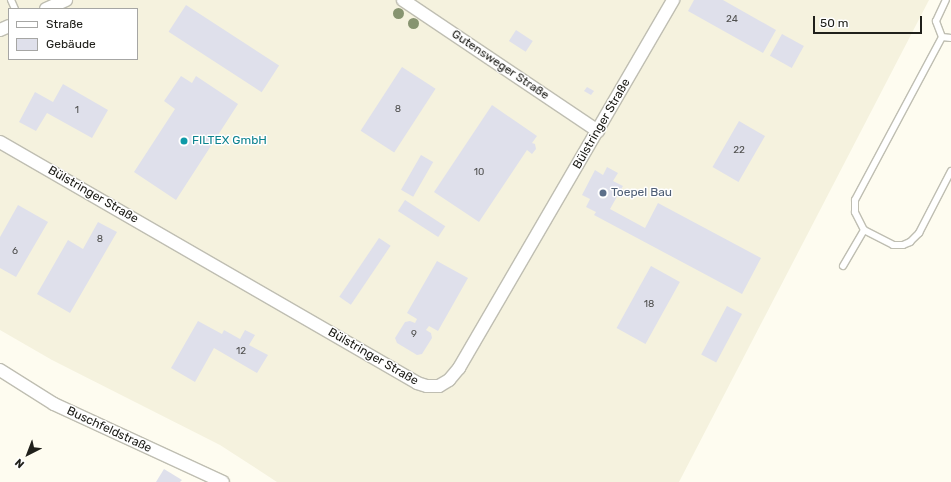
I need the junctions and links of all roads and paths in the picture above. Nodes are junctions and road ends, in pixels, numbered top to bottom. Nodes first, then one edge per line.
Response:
1 (66, 0) edge
2 (403, 0) edge
3 (673, 0) edge
4 (946, 0) edge
5 (48, 8) edge
6 (942, 36) junction
7 (951, 38) edge
8 (598, 131) junction
9 (0, 142) edge
10 (951, 171) edge
11 (864, 230) junction
12 (843, 266) dead end
13 (0, 370) edge
14 (218, 481) edge

1 - 5 street
2 - 8 street, Gutensweger Straße
3 - 8 street, Bülstringer Straße
4 - 6 lane
6 - 7 lane
6 - 11 lane
8 - 9 street, Bülstringer Straße
10 - 11 lane
11 - 12 lane
13 - 14 street, Buschfeldstraße

